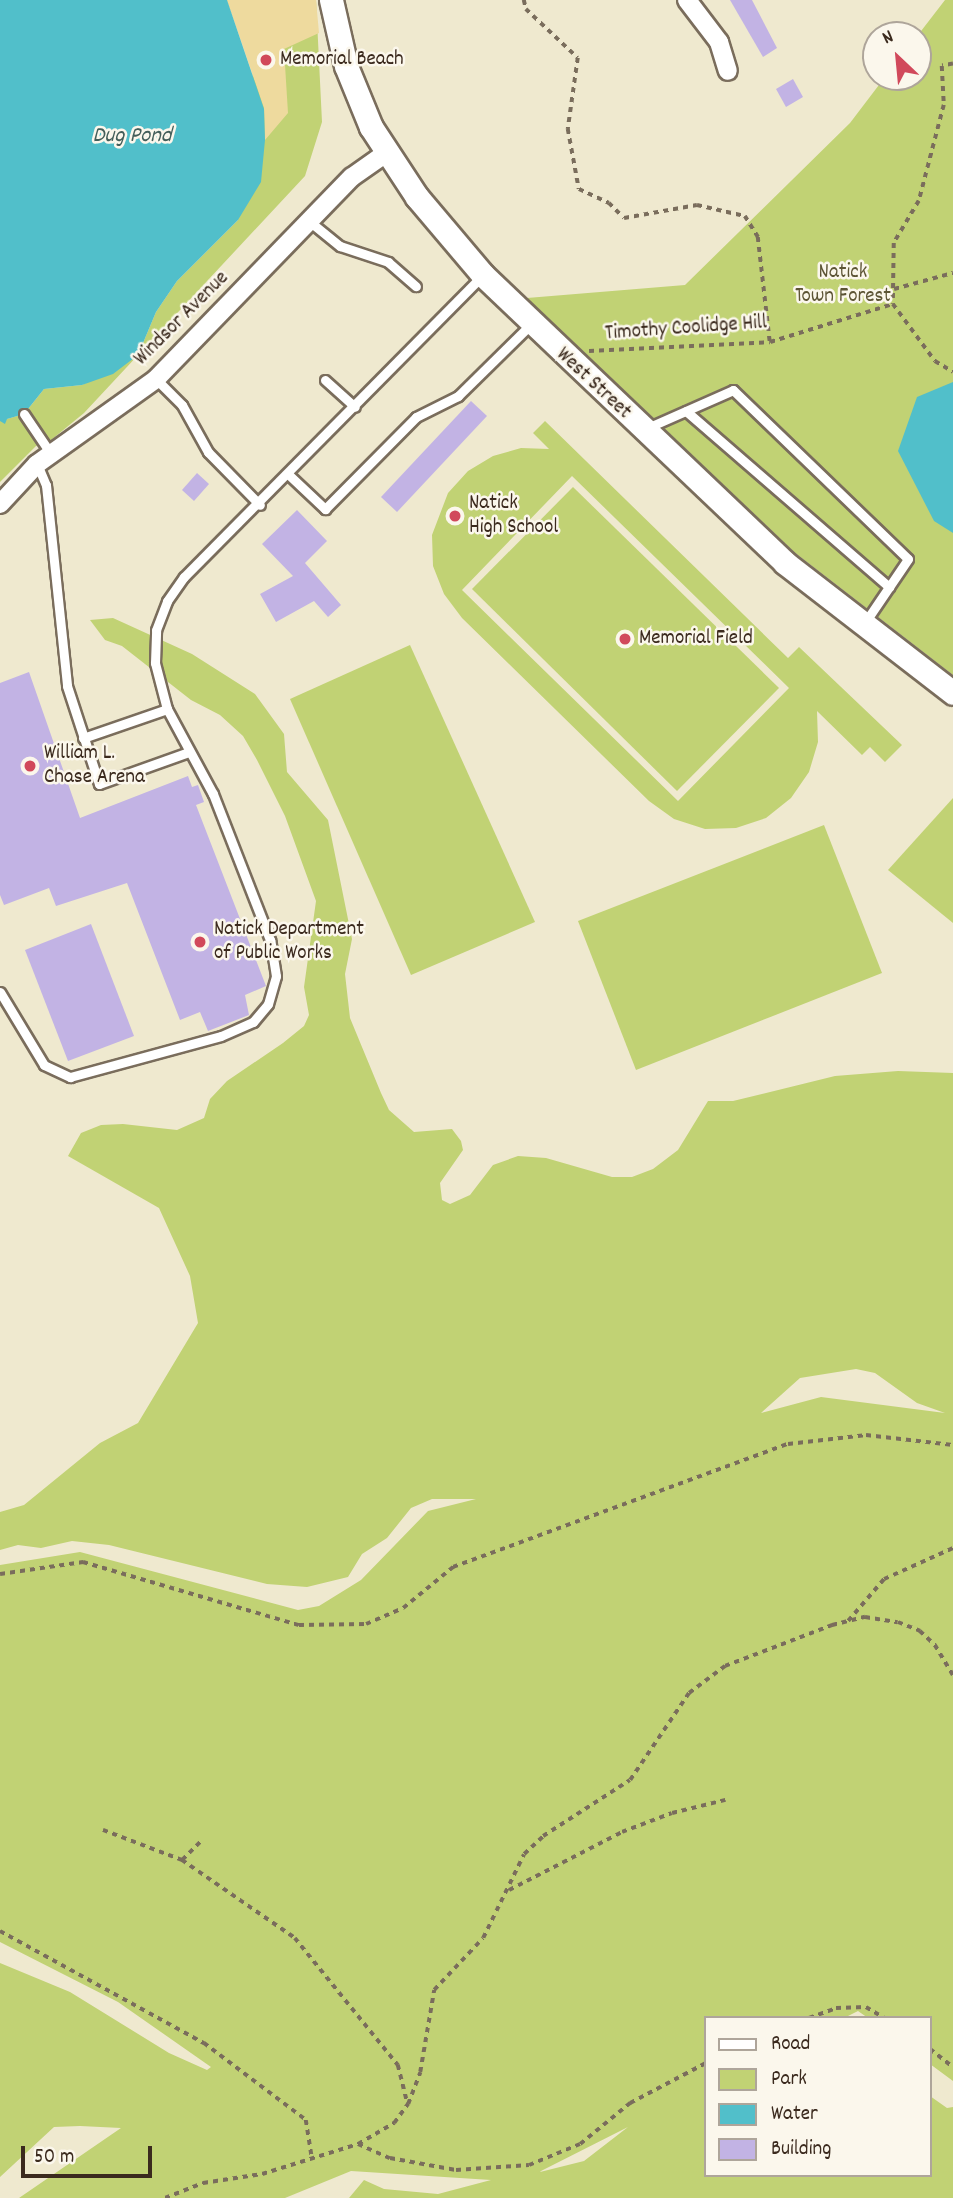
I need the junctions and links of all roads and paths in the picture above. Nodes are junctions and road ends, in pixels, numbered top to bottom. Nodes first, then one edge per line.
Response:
1 (331, 0) edge
2 (524, 0) edge
3 (687, 0) edge
4 (953, 64) edge
5 (728, 71) dead end
6 (386, 153) junction
7 (309, 221) junction
8 (953, 273) edge
9 (483, 275) junction
10 (416, 286) dead end
11 (894, 289) junction
12 (893, 304) junction
13 (530, 325) junction
14 (770, 341) junction
15 (559, 352) junction
16 (953, 372) edge
17 (156, 379) junction
18 (325, 380) dead end
19 (355, 407) junction
20 (686, 411) junction
21 (24, 414) dead end
22 (642, 430) junction
23 (44, 459) junction
24 (289, 475) junction
25 (0, 504) edge
26 (260, 505) junction
27 (889, 587) junction
28 (863, 625) junction
29 (953, 693) edge
30 (167, 709) junction
31 (83, 738) junction
32 (190, 752) junction
33 (0, 992) edge
34 (953, 1445) edge
35 (953, 1548) edge
36 (0, 1574) edge
37 (848, 1621) junction
38 (953, 1675) edge
39 (725, 1800) dead end
40 (103, 1830) dead end
41 (202, 1840) dead end
42 (182, 1860) junction
43 (509, 1889) junction
44 (0, 1931) edge
45 (814, 2016) edge
46 (881, 2016) edge
47 (932, 2051) edge
48 (704, 2064) edge
49 (953, 2067) edge
50 (408, 2104) junction
51 (358, 2144) junction
52 (312, 2158) junction
53 (165, 2198) edge

1 - 6 street, West Street
2 - 14 path
3 - 5 street
4 - 11 path
6 - 7 street, Windsor Avenue
6 - 9 street, West Street
7 - 10 lane
7 - 17 street, Windsor Avenue
8 - 11 path
9 - 13 street, West Street
9 - 19 lane
11 - 12 path
12 - 14 path, Timothy Coolidge Hill
12 - 16 path
13 - 15 street, West Street
13 - 24 lane
14 - 15 path, Timothy Coolidge Hill
15 - 22 street, West Street
17 - 23 street, Windsor Avenue
17 - 26 lane
18 - 19 lane
19 - 24 lane
20 - 22 lane
20 - 27 lane
20 - 27 lane
21 - 23 lane
22 - 28 street, West Street
23 - 25 street, Windsor Avenue
23 - 31 lane
24 - 26 lane
26 - 30 lane
27 - 28 lane
28 - 29 street, West Street
30 - 31 lane
30 - 32 lane
31 - 32 lane
32 - 33 lane
34 - 36 path
35 - 37 path
37 - 38 path
37 - 43 path
39 - 43 path
40 - 42 path
41 - 42 path
42 - 50 path
43 - 50 path
44 - 52 path
45 - 46 path
47 - 49 path
48 - 51 path
50 - 51 path
51 - 52 path
52 - 53 path

